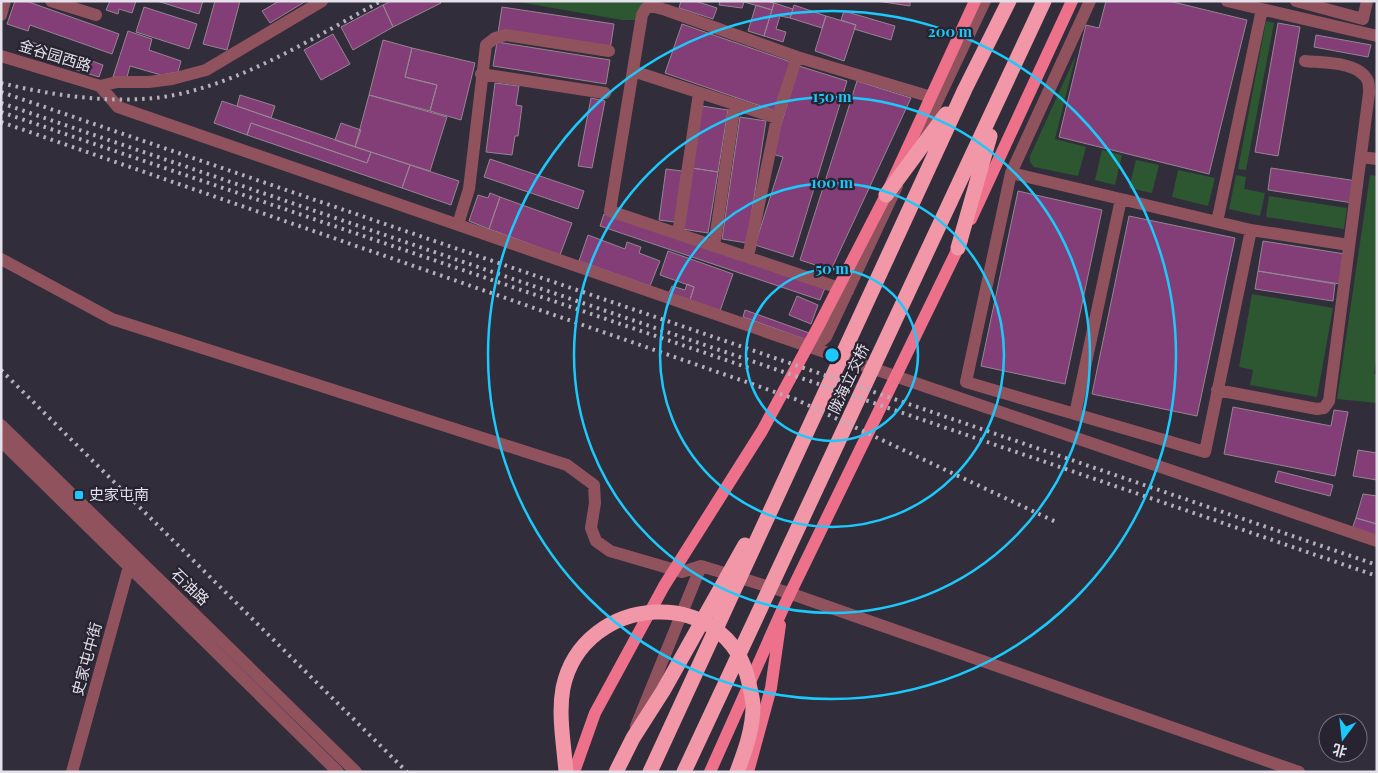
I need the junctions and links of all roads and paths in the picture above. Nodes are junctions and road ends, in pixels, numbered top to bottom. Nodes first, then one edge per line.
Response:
1 (5, 1) edge
2 (51, 1) edge
3 (322, 1) edge
4 (975, 1) edge
5 (985, 1) edge
6 (1009, 1) edge
7 (1044, 1) edge
8 (1073, 1) edge
9 (1090, 1) edge
10 (1227, 1) edge
11 (1296, 1) edge
12 (1367, 1) edge
13 (666, 6) edge
14 (1262, 9) junction
15 (1, 15) edge
16 (96, 16) dead end
17 (1377, 36) edge
18 (609, 51) dead end
19 (1, 56) edge
20 (797, 57) junction
21 (1305, 62) dead end
22 (633, 72) junction
23 (481, 74) junction
24 (100, 86) junction
25 (965, 89) junction
26 (1003, 89) junction
27 (699, 92) junction
28 (605, 93) dead end
29 (938, 99) junction
30 (735, 104) junction
31 (777, 118) junction
32 (1003, 149) junction
33 (1361, 157) junction
34 (1377, 159) edge
35 (1011, 174) junction
36 (886, 195) junction
37 (1121, 199) junction
38 (1217, 222) junction
39 (458, 224) junction
40 (1251, 230) junction
41 (678, 234) junction
42 (1350, 245) junction
43 (714, 246) junction
44 (958, 248) junction
45 (748, 258) junction
46 (1, 259) edge
47 (848, 291) junction
48 (813, 348) junction
49 (894, 376) junction
50 (1217, 390) junction
51 (1075, 414) junction
52 (1, 425) edge
53 (1, 441) edge
54 (800, 448) junction
55 (1377, 541) edge
56 (133, 562) junction
57 (701, 566) junction
58 (784, 606) junction
59 (72, 772) edge
60 (338, 772) edge
61 (356, 772) edge
62 (566, 772) edge
63 (574, 772) edge
64 (616, 772) edge
65 (650, 772) edge
66 (684, 772) edge
67 (710, 772) edge
68 (737, 772) edge
69 (748, 772) edge
70 (1299, 772) edge

1 - 15 street
2 - 16 street
3 - 24 street
4 - 36 main road
5 - 29 street
6 - 25 highway, 陇海立交桥
7 - 26 highway, 陇海立交桥
8 - 32 main road
9 - 35 street
10 - 14 street
11 - 12 street
13 - 20 street
13 - 22 street
14 - 17 street
14 - 38 street
18 - 23 street
19 - 24 street, 金谷园西路
20 - 29 street
20 - 31 street
21 - 33 street
22 - 27 street
22 - 41 street
23 - 28 street
23 - 39 street
24 - 39 street
25 - 36 highway
25 - 54 highway, 陇海立交桥
26 - 44 highway
26 - 66 highway, 陇海立交桥
27 - 30 street
27 - 41 street
29 - 47 street
30 - 31 street
30 - 43 street
31 - 45 street
32 - 44 main road
32 - 49 street
33 - 34 street
33 - 42 street
35 - 37 street
35 - 51 street
36 - 63 main road
37 - 38 street
37 - 51 street
38 - 40 street
39 - 48 street
40 - 42 street
40 - 50 street
41 - 43 street
42 - 50 street
43 - 45 street
44 - 58 main road
45 - 47 street
46 - 57 street
47 - 48 street
48 - 49 street
49 - 55 street
50 - 51 street
52 - 56 street, 石油路
53 - 56 street, 石油路
54 - 64 highway
54 - 65 highway, 陇海立交桥
56 - 59 street, 史家屯中街
56 - 60 street, 石油路
56 - 61 street, 石油路
57 - 64 street
57 - 70 street
58 - 67 main road
58 - 69 main road
62 - 68 highway

